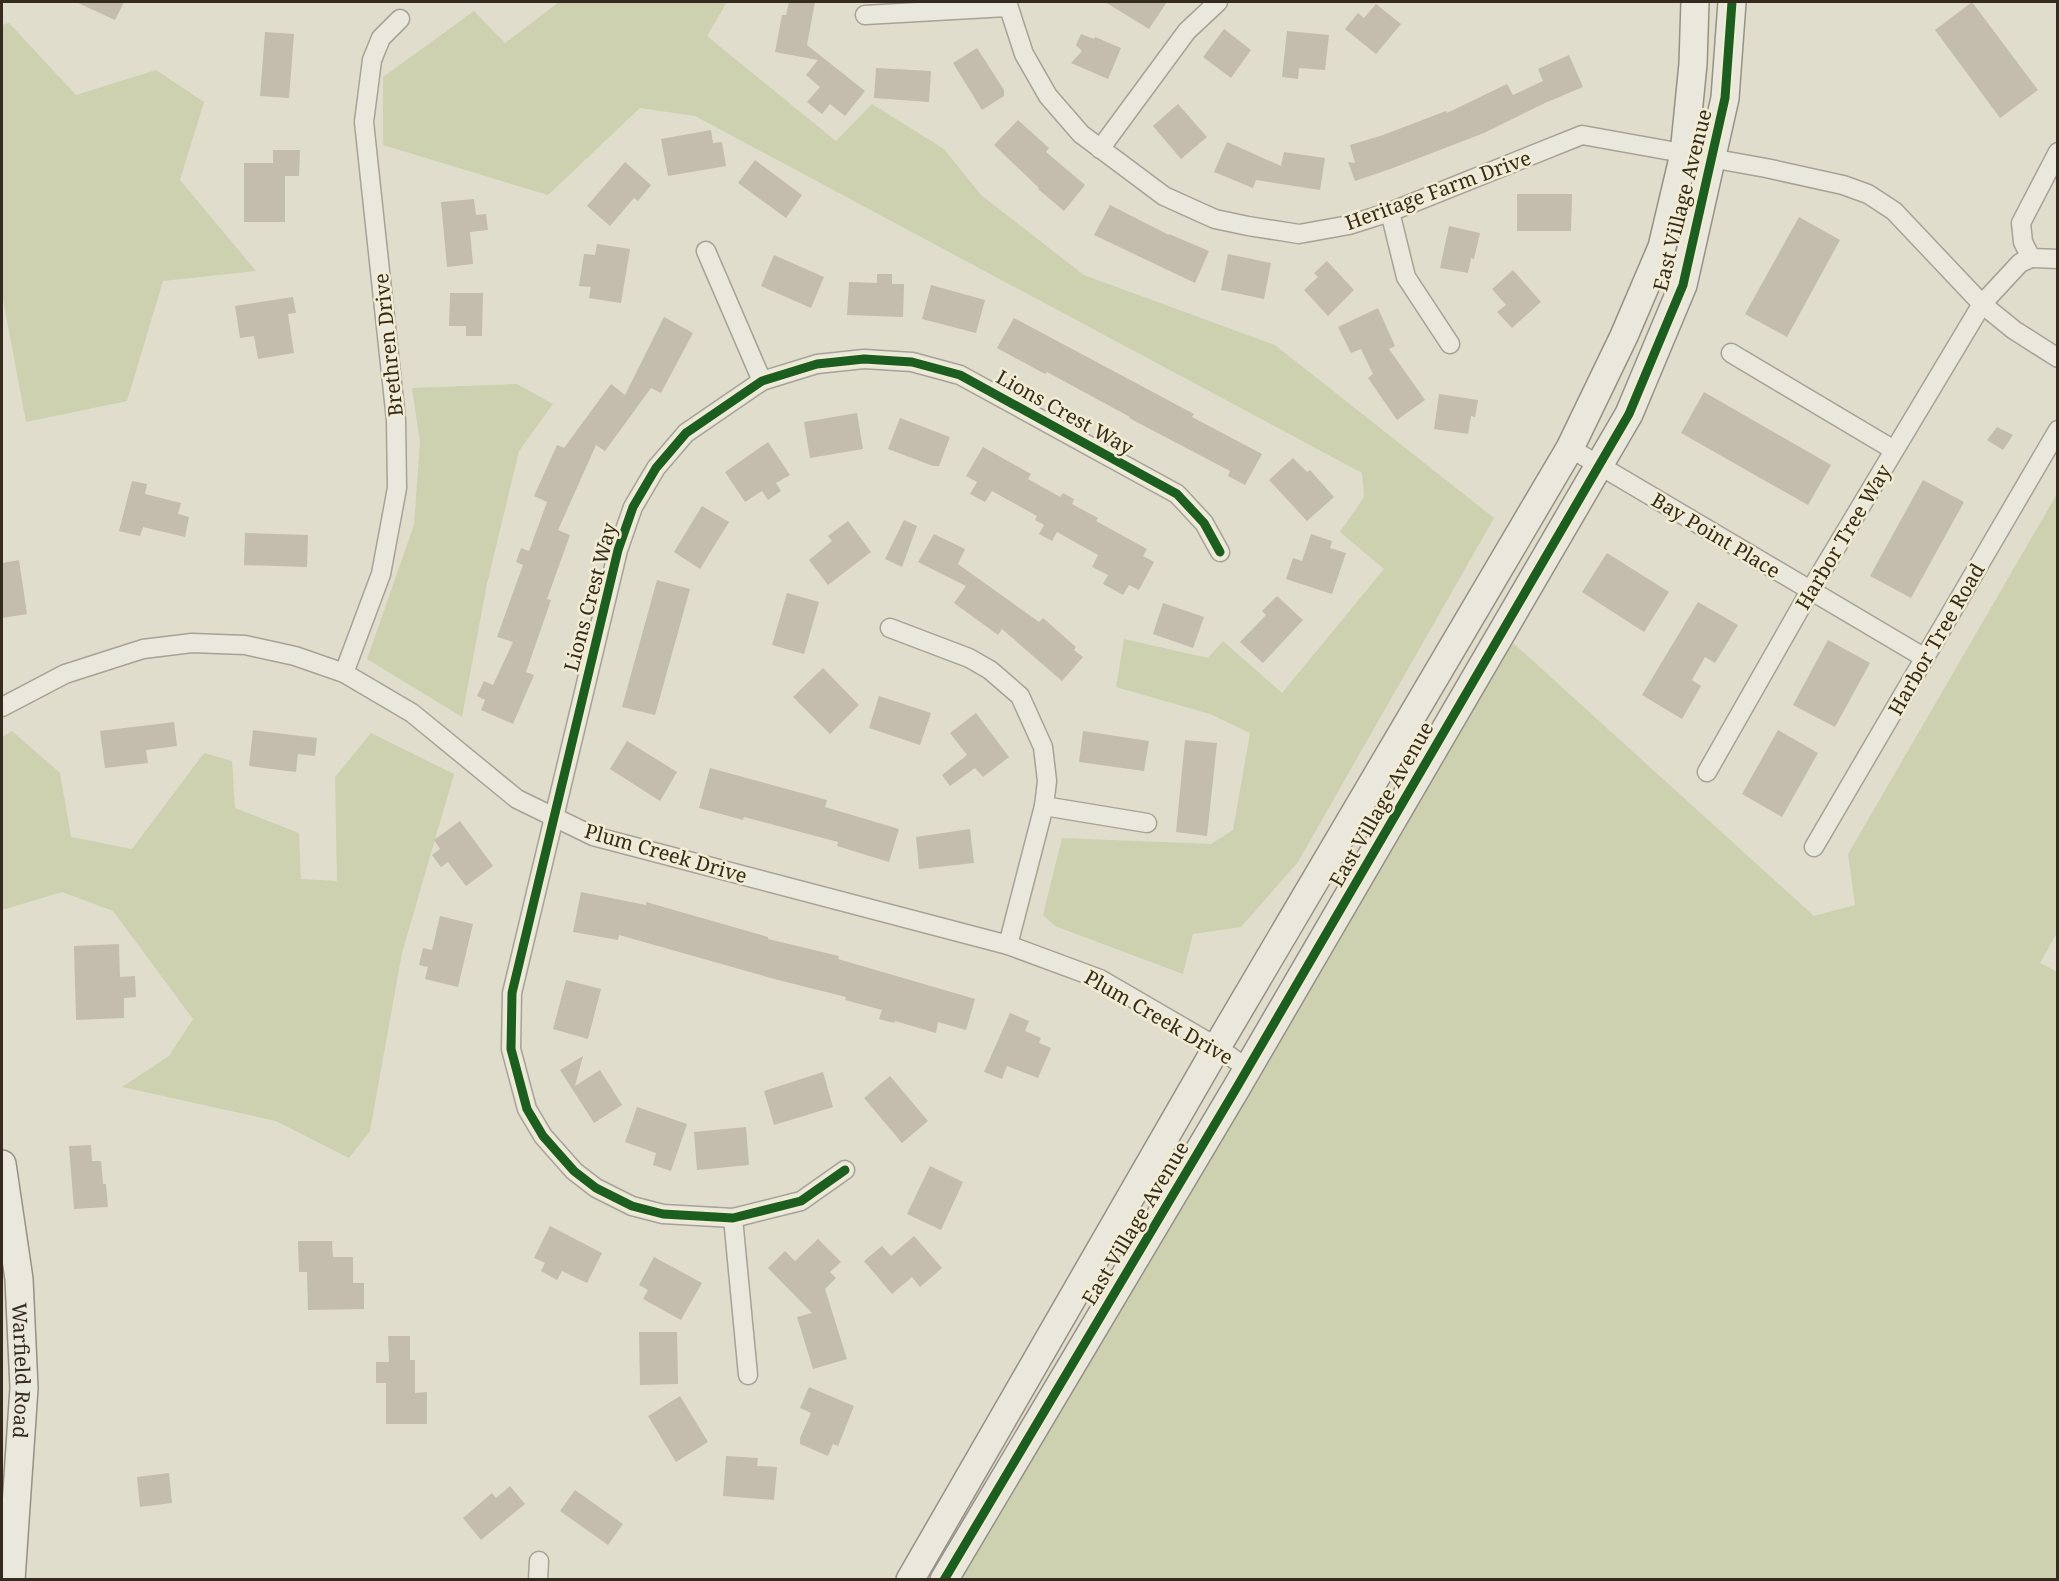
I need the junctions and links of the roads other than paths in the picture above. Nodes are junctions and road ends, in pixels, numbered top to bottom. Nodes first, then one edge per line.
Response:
1 (1218, 2) edge
2 (1695, 2) edge
3 (1732, 2) edge
4 (1007, 4) edge
5 (865, 15) dead end
6 (400, 19) dead end
7 (1100, 149) junction
8 (2058, 152) edge
9 (1684, 154) junction
10 (1713, 159) junction
11 (1389, 212) junction
12 (706, 251) dead end
13 (2031, 258) junction
14 (2058, 259) edge
15 (1982, 304) junction
16 (1450, 344) dead end
17 (1731, 353) dead end
18 (2058, 358) edge
19 (762, 381) junction
20 (2058, 430) edge
21 (1570, 448) junction
22 (1894, 450) junction
23 (1599, 464) junction
24 (1220, 552) dead end
25 (1810, 591) junction
26 (890, 628) dead end
27 (1925, 658) junction
28 (344, 673) junction
29 (2, 707) edge
30 (1707, 772) dead end
31 (1044, 806) junction
32 (554, 817) junction
33 (1147, 823) dead end
34 (1814, 847) dead end
35 (1008, 945) junction
36 (1217, 1047) junction
37 (1248, 1069) junction
38 (2, 1164) edge
39 (845, 1170) dead end
40 (733, 1218) junction
41 (748, 1376) dead end
42 (539, 1561) dead end
43 (11, 1580) edge
44 (538, 1580) edge
45 (910, 1580) edge
46 (944, 1580) edge

1 - 7 street
2 - 9 street, East Village Avenue
3 - 10 street, East Village Avenue
4 - 5 street
4 - 7 street, Heritage Farm Drive
6 - 28 street, Brethren Drive
7 - 11 street, Heritage Farm Drive
8 - 13 street
9 - 10 street
9 - 11 street, Heritage Farm Drive
9 - 21 street, East Village Avenue
10 - 15 street
10 - 23 street, East Village Avenue
11 - 16 street
12 - 19 street
13 - 14 street
13 - 15 street, Harbor Tree Way
15 - 18 street
15 - 22 street, Harbor Tree Way
17 - 22 street
19 - 24 street, Lions Crest Way
19 - 32 street, Lions Crest Way
20 - 27 street, Harbor Tree Road
21 - 23 street, Bay Point Place
21 - 36 street, East Village Avenue
22 - 25 street, Harbor Tree Way
23 - 25 street, Bay Point Place
23 - 37 street, East Village Avenue
25 - 27 street, Bay Point Place
25 - 30 street, Harbor Tree Way
26 - 31 street
27 - 34 street, Harbor Tree Road
28 - 29 street, Plum Creek Drive
28 - 32 street, Plum Creek Drive
31 - 33 street
31 - 35 street
32 - 35 street, Plum Creek Drive
32 - 40 street, Lions Crest Way
35 - 36 street, Plum Creek Drive
36 - 37 street, Plum Creek Drive
36 - 45 street, East Village Avenue
37 - 46 street, East Village Avenue
38 - 43 street, Warfield Road
39 - 40 street, Lions Crest Way
40 - 41 street
42 - 44 street

